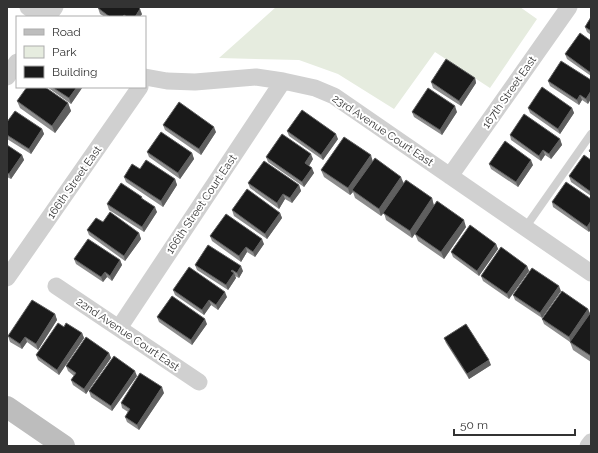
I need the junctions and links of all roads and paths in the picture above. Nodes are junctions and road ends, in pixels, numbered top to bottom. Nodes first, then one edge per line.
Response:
1 (28, 7) edge
2 (55, 7) edge
3 (569, 7) edge
4 (41, 16) edge
5 (49, 16) edge
6 (16, 63) edge
7 (7, 76) edge
8 (146, 81) edge
9 (283, 81) junction
10 (139, 88) edge
11 (591, 134) edge
12 (450, 176) junction
13 (525, 228) junction
14 (591, 273) edge
15 (7, 278) edge
16 (56, 286) dead end
17 (118, 328) junction
18 (199, 382) dead end
19 (7, 407) edge
20 (591, 442) edge
21 (64, 446) edge
22 (588, 446) edge

1 - 4 street
2 - 5 street
3 - 12 street, 167th Street East
6 - 7 street
8 - 9 street, 23rd Avenue Court East
9 - 12 street, 23rd Avenue Court East
9 - 17 street, 166th Street Court East
10 - 15 street, 166th Street East
11 - 13 lane
12 - 13 street, 23rd Avenue Court East
13 - 14 street, 23rd Avenue Court East
16 - 17 street, 22nd Avenue Court East
17 - 18 street, 22nd Avenue Court East
19 - 21 street
20 - 22 street

